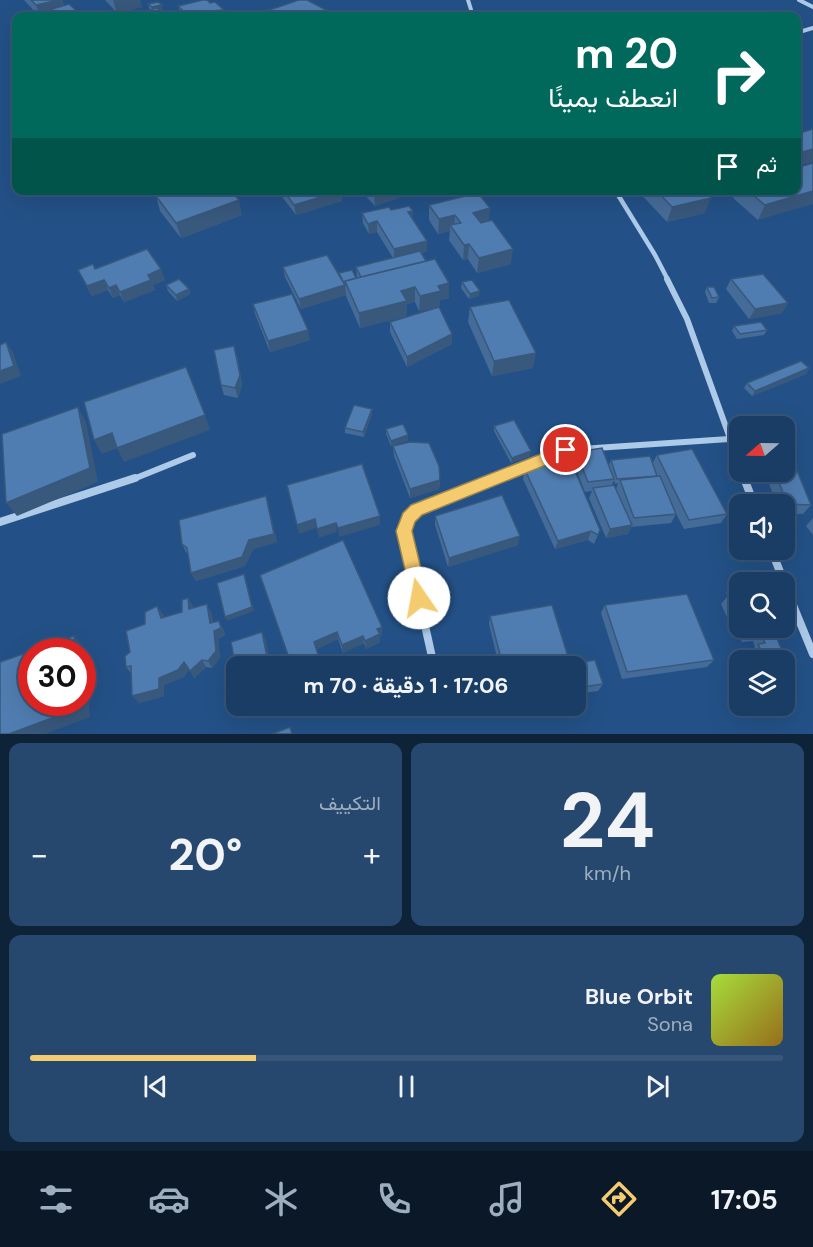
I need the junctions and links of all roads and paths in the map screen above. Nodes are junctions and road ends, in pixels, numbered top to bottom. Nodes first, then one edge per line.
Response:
1 (799, 0) edge
2 (813, 7) edge
3 (618, 195) edge
4 (729, 439) joint
5 (193, 455) dead end
6 (0, 522) edge
7 (795, 609) edge
8 (813, 654) edge
9 (432, 656) edge

1 - 2 street
3 - 4 street
4 - 9 street
5 - 6 street
7 - 8 street

